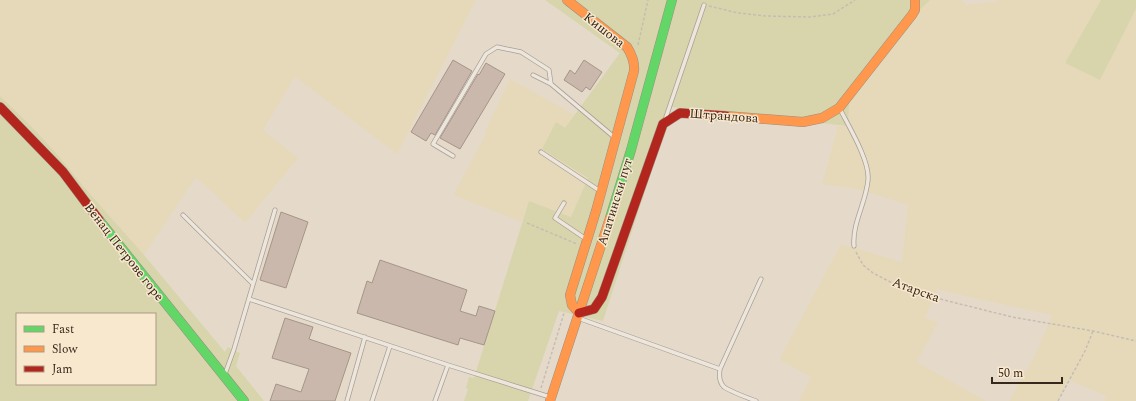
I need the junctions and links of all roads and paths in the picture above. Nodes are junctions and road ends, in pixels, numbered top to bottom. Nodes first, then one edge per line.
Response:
1 (567, 0) edge
2 (648, 0) edge
3 (672, 0) edge
4 (855, 0) edge
5 (915, 0) edge
6 (704, 5) joint
7 (634, 64) junction
8 (533, 75) dead end
9 (551, 84) junction
10 (0, 107) edge
11 (840, 108) junction
12 (664, 124) junction
13 (616, 139) junction
14 (541, 152) dead end
15 (453, 156) dead end
16 (602, 193) junction
17 (564, 203) dead end
18 (275, 210) dead end
19 (183, 215) dead end
20 (527, 223) dead end
21 (587, 244) junction
22 (854, 246) joint
23 (762, 279) dead end
24 (253, 284) junction
25 (249, 299) junction
26 (565, 310) dead end
27 (579, 315) junction
28 (1093, 330) junction
29 (365, 337) junction
30 (1136, 340) edge
31 (390, 346) junction
32 (448, 365) junction
33 (720, 369) junction
34 (224, 375) junction
35 (539, 394) junction
36 (551, 399) edge
37 (244, 401) edge
38 (347, 401) edge
39 (372, 401) edge
40 (435, 401) edge
41 (756, 401) edge
42 (1058, 401) edge

1 - 7 street, Кишова
2 - 7 path
3 - 27 street, Апатински пут
4 - 6 path
5 - 11 street, Штрандова
6 - 12 lane
7 - 13 street
8 - 9 lane
9 - 13 lane
9 - 15 lane
10 - 34 street, Венац Петрове горе
11 - 12 street, Штрандова
11 - 22 lane
12 - 27 street
13 - 16 street
14 - 16 lane
16 - 21 street
17 - 21 lane
18 - 24 lane
19 - 24 lane
20 - 21 path
21 - 27 street
22 - 28 path, Атарска
23 - 33 lane
24 - 25 lane
25 - 29 lane
25 - 34 lane
26 - 35 path
27 - 33 lane
27 - 36 street, Апатински пут
28 - 30 path, Атарска
28 - 42 path
29 - 31 lane
29 - 38 lane
31 - 32 lane
31 - 39 lane
32 - 35 lane
32 - 40 lane
33 - 41 lane
34 - 37 street, Венац Петрове горе
35 - 36 lane

